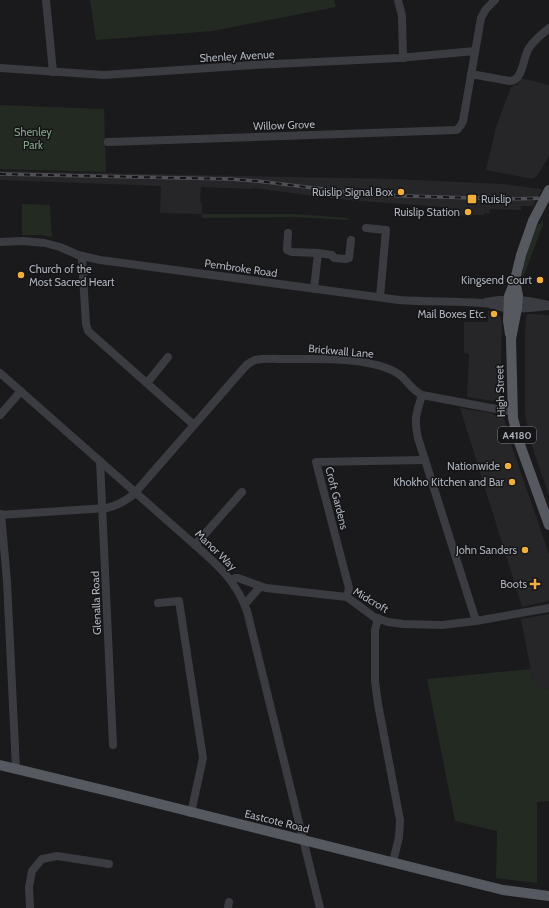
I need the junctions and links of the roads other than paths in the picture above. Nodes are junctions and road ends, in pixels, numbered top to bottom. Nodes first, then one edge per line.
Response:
1 (46, 0) edge
2 (398, 0) edge
3 (496, 0) edge
4 (549, 28) edge
5 (475, 52) junction
6 (403, 58) junction
7 (0, 68) edge
8 (53, 72) junction
9 (471, 74) junction
10 (108, 142) dead end
11 (549, 190) edge
12 (366, 228) dead end
13 (288, 233) dead end
14 (351, 240) dead end
15 (0, 242) edge
16 (318, 254) junction
17 (82, 256) junction
18 (314, 289) junction
19 (380, 297) junction
20 (512, 304) junction
21 (549, 305) edge
22 (168, 358) dead end
23 (0, 373) edge
24 (146, 383) junction
25 (21, 391) junction
26 (422, 395) junction
27 (512, 412) junction
28 (0, 415) edge
29 (194, 425) junction
30 (425, 460) junction
31 (100, 461) junction
32 (135, 492) junction
33 (242, 492) dead end
34 (102, 508) junction
35 (1, 514) edge
36 (549, 525) edge
37 (195, 545) junction
38 (231, 580) junction
39 (260, 587) junction
40 (348, 597) junction
41 (158, 603) dead end
42 (245, 604) junction
43 (549, 608) edge
44 (378, 618) junction
45 (476, 622) junction
46 (113, 744) dead end
47 (0, 765) edge
48 (16, 769) junction
49 (191, 812) junction
50 (303, 840) junction
51 (393, 862) junction
52 (109, 864) dead end
53 (549, 896) edge
54 (30, 908) edge
55 (320, 908) edge

1 - 8 street
2 - 6 street
3 - 5 street
4 - 9 street
5 - 6 street, Shenley Avenue
5 - 9 street
6 - 8 street, Shenley Avenue
7 - 8 street, Shenley Avenue
9 - 10 street, Willow Grove
11 - 20 main road, bridge
12 - 19 street
13 - 16 street
14 - 16 street
15 - 17 street, Pembroke Road
16 - 18 street
17 - 18 street, Pembroke Road
17 - 24 street
18 - 19 street, Pembroke Road
19 - 20 street, Pembroke Road
20 - 21 street, Pembroke Road
20 - 27 main road, High Street / A4180
22 - 24 street
23 - 25 street, Manor Way
24 - 29 street
25 - 28 street
25 - 31 street, Manor Way
26 - 27 street
26 - 29 street, Brickwall Lane
26 - 30 street
27 - 36 main road, High Street / A4180
29 - 32 street
30 - 40 street, Croft Gardens
30 - 45 street
31 - 32 street, Manor Way
31 - 34 street, Glenalla Road
32 - 34 street
32 - 37 street, Manor Way
33 - 37 street
34 - 35 street
34 - 46 street, Glenalla Road
35 - 48 street
37 - 38 street, Manor Way
38 - 39 street, Midcroft
38 - 42 street, Manor Way
39 - 40 street, Midcroft
39 - 42 street
40 - 44 street, Midcroft
41 - 49 street
42 - 50 street, Manor Way
43 - 45 street, Midcroft
44 - 45 street, Midcroft
44 - 51 street
47 - 48 main road, Eastcote Road
48 - 49 main road, Eastcote Road
49 - 50 main road, Eastcote Road
50 - 51 main road, Eastcote Road
50 - 55 street, Manor Way
51 - 53 main road, Eastcote Road
52 - 54 street

